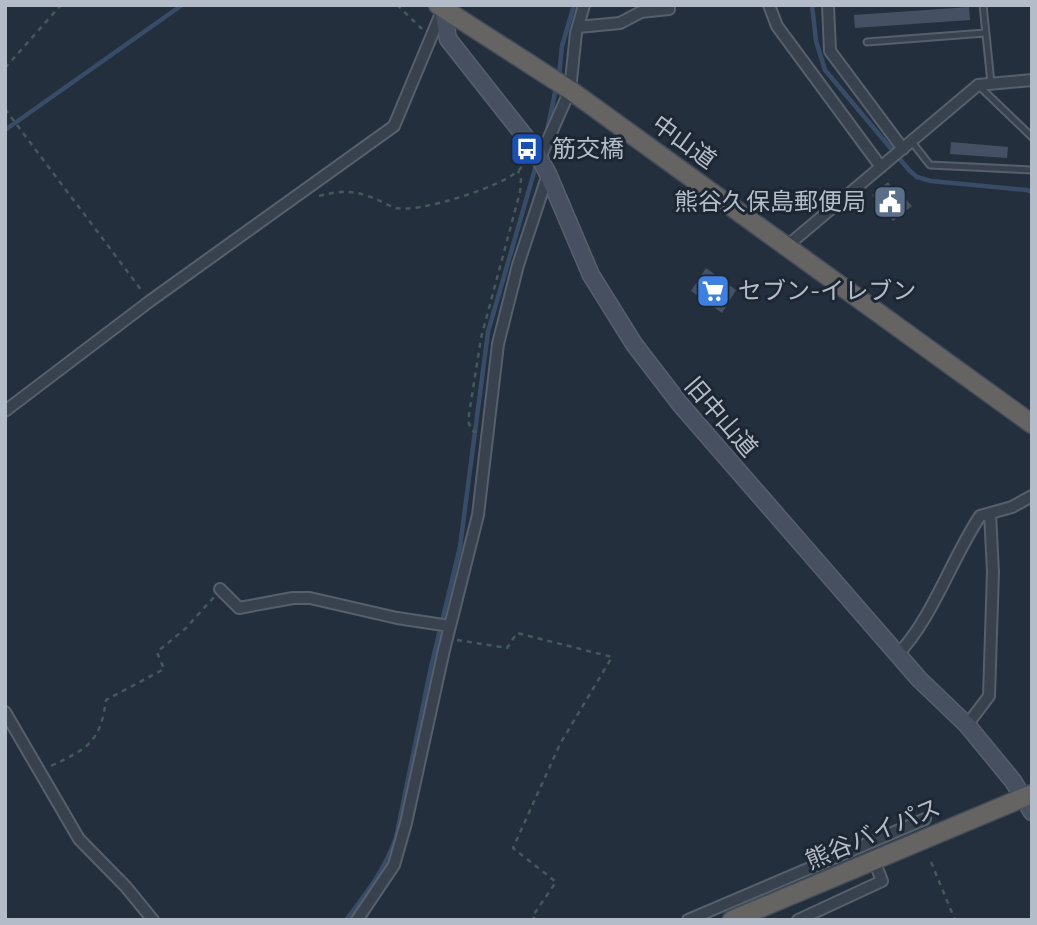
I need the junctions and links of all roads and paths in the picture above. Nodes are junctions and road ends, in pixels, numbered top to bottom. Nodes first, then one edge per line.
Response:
1 (61, 5) edge
2 (397, 5) edge
3 (584, 5) edge
4 (669, 5) edge
5 (769, 5) edge
6 (828, 5) edge
7 (983, 5) edge
8 (440, 7) edge
9 (578, 27) junction
10 (985, 33) junction
11 (432, 39) junction
12 (867, 42) dead end
13 (5, 68) edge
14 (1032, 80) edge
15 (991, 83) junction
16 (978, 85) junction
17 (570, 90) junction
18 (5, 109) edge
19 (1032, 137) edge
20 (905, 146) junction
21 (537, 153) junction
22 (885, 164) junction
23 (1032, 170) edge
24 (518, 171) junction
25 (548, 174) junction
26 (313, 198) dead end
27 (787, 246) junction
28 (150, 301) junction
29 (5, 411) edge
30 (1032, 424) edge
31 (488, 433) junction
32 (1032, 496) edge
33 (990, 513) junction
34 (220, 589) joint
35 (450, 626) junction
36 (447, 638) junction
37 (898, 654) junction
38 (5, 712) edge
39 (967, 725) junction
40 (40, 771) junction
41 (1029, 801) edge
42 (925, 819) dead end
43 (874, 860) junction
44 (931, 863) dead end
45 (801, 881) junction
46 (153, 920) edge
47 (357, 920) edge
48 (537, 920) edge
49 (688, 920) edge
50 (732, 920) edge
51 (798, 920) edge
52 (955, 920) edge

1 - 13 path
2 - 11 path
3 - 9 street
4 - 9 street
5 - 22 street
6 - 20 street
7 - 10 lane
8 - 11 street
8 - 17 highway, 中山道
8 - 21 main road, 旧中山道
9 - 17 street
10 - 12 lane
10 - 15 lane
11 - 28 street
14 - 15 street
15 - 16 street
16 - 19 lane
16 - 20 street
17 - 21 street
17 - 27 highway, 中山道
18 - 28 path
20 - 22 street
20 - 23 lane
21 - 24 path
21 - 25 main road, 旧中山道
22 - 27 street
24 - 26 path
24 - 31 path
25 - 31 street
25 - 37 main road, 旧中山道
27 - 30 highway, 中山道
28 - 29 street
31 - 35 street
32 - 33 street
33 - 37 street
33 - 39 street
34 - 35 street
34 - 40 path
35 - 36 street
36 - 47 street
36 - 48 path
37 - 39 main road, 旧中山道
38 - 40 street
39 - 41 main road, 旧中山道
40 - 46 street
41 - 43 highway, 熊谷バイパス
42 - 45 street
43 - 45 highway, 熊谷バイパス
43 - 51 street
44 - 52 path
45 - 49 street
45 - 50 highway, 熊谷バイパス

